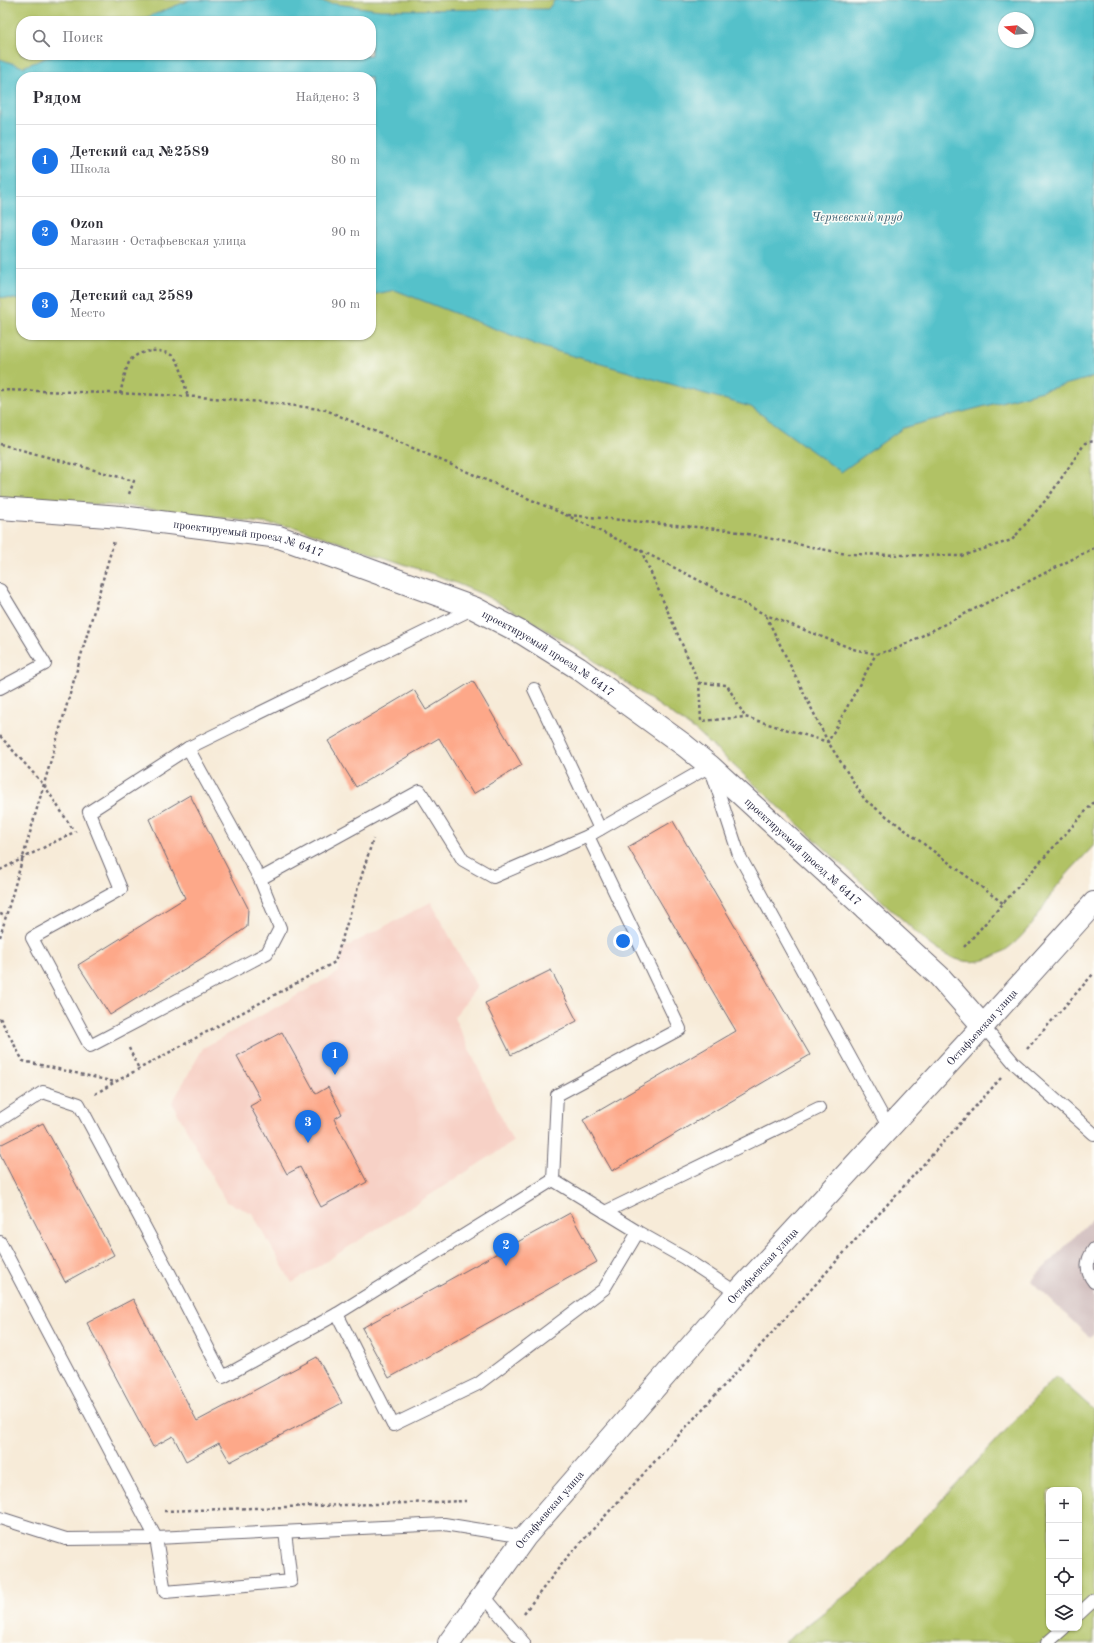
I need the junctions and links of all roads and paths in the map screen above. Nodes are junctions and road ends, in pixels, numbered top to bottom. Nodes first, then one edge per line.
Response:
1 (0, 390) edge
2 (120, 394) junction
3 (188, 397) junction
4 (1094, 441) edge
5 (0, 444) edge
6 (134, 481) dead end
7 (0, 508) edge
8 (566, 514) junction
9 (121, 517) junction
10 (1094, 548) edge
11 (640, 550) junction
12 (0, 590) edge
13 (474, 608) junction
14 (766, 615) junction
15 (876, 654) junction
16 (699, 683) junction
17 (0, 688) edge
18 (534, 689) dead end
19 (745, 717) junction
20 (0, 736) edge
21 (828, 742) junction
22 (188, 748) junction
23 (710, 766) junction
24 (44, 785) junction
25 (1094, 802) edge
26 (93, 822) junction
27 (600, 829) junction
28 (75, 832) junction
29 (588, 836) junction
30 (23, 858) junction
31 (0, 870) edge
32 (260, 879) junction
33 (1094, 903) edge
34 (1004, 904) junction
35 (0, 914) edge
36 (6, 916) junction
37 (0, 937) edge
38 (964, 947) dead end
39 (1094, 973) edge
40 (983, 1026) junction
41 (1014, 1063) junction
42 (819, 1108) dead end
43 (0, 1120) edge
44 (889, 1128) junction
45 (1094, 1134) edge
46 (552, 1180) junction
47 (605, 1212) junction
48 (638, 1232) junction
49 (0, 1242) edge
50 (1094, 1249) edge
51 (1094, 1282) edge
52 (737, 1293) junction
53 (337, 1314) junction
54 (466, 1501) dead end
55 (142, 1512) junction
56 (0, 1518) edge
57 (285, 1532) junction
58 (525, 1537) junction
59 (156, 1538) junction
60 (483, 1595) junction
61 (1094, 1600) edge
62 (1082, 1611) edge
63 (512, 1629) junction
64 (1061, 1631) edge
65 (449, 1643) edge
66 (524, 1643) edge
67 (1047, 1643) edge

1 - 2 path
2 - 3 path
2 - 3 path
3 - 8 path
4 - 8 path
5 - 6 path
7 - 9 street, проектируемый проезд № 6417
8 - 11 path
9 - 13 street, проектируемый проезд № 6417
9 - 24 path
10 - 15 path
11 - 14 path
11 - 16 path
12 - 17 lane
13 - 22 lane
13 - 23 street, проектируемый проезд № 6417
14 - 15 path
14 - 21 path
15 - 21 path
16 - 19 path
16 - 19 path
18 - 27 lane
19 - 21 path
20 - 24 path
21 - 34 path
22 - 26 lane
22 - 32 lane
23 - 27 lane
23 - 40 street, проектируемый проезд № 6417
23 - 44 lane
24 - 28 path
24 - 30 path
25 - 34 path
26 - 28 path
26 - 32 lane
27 - 29 lane
28 - 30 path
29 - 32 lane
29 - 46 lane
30 - 31 path
30 - 36 path
33 - 40 street, Остафьевская улица
34 - 38 path
35 - 36 path
36 - 37 path
39 - 41 path
40 - 41 lane
40 - 44 street, Остафьевская улица
41 - 45 lane
41 - 63 path
42 - 47 lane
43 - 53 lane
44 - 52 street, Остафьевская улица
46 - 47 lane
46 - 53 lane
47 - 48 lane
48 - 52 lane
48 - 53 lane
49 - 55 lane
50 - 51 lane
52 - 58 street, Остафьевская улица
54 - 55 path
55 - 59 lane
56 - 59 lane
57 - 58 lane
57 - 59 lane
57 - 59 lane
58 - 60 street, Остафьевская улица
60 - 63 lane
60 - 65 street, Остафьевская улица
61 - 62 lane
63 - 66 lane
64 - 67 lane

